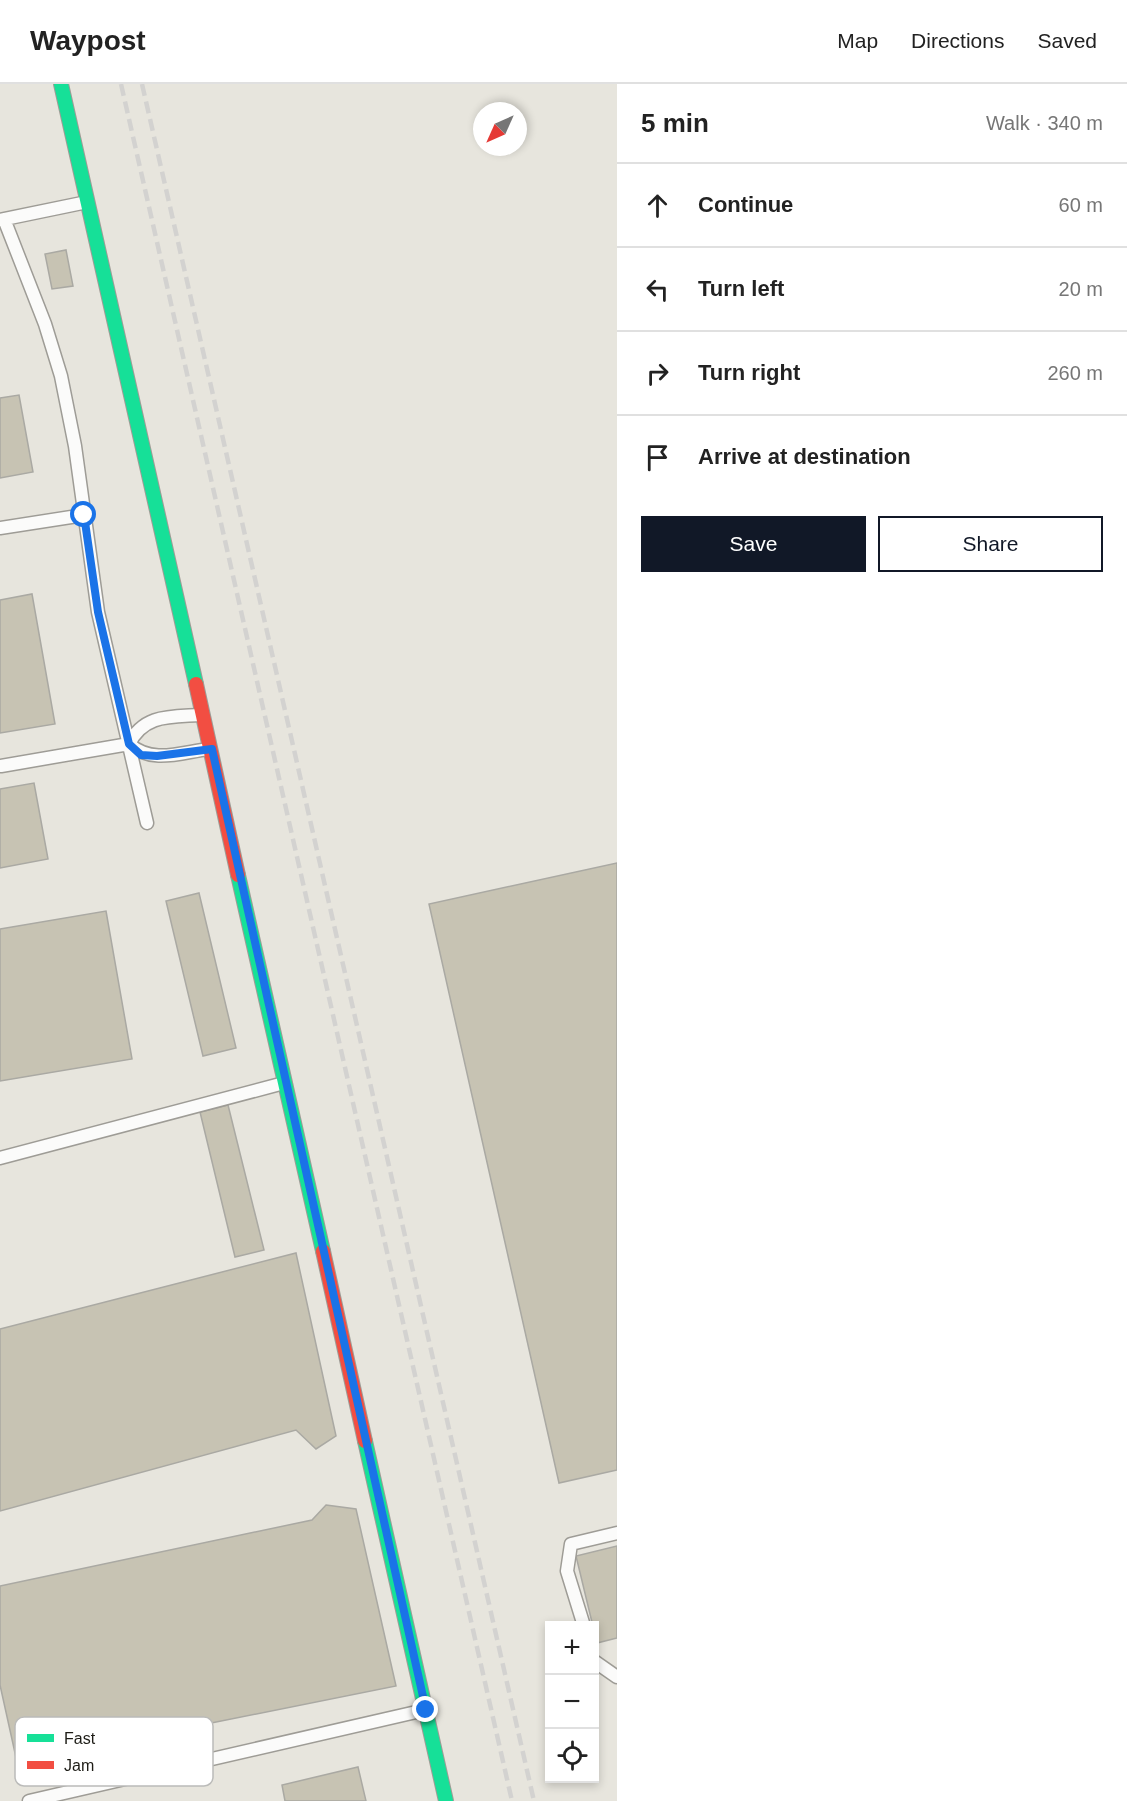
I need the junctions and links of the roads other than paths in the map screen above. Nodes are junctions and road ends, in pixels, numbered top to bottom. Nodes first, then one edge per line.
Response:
1 (61, 84) edge
2 (88, 202) junction
3 (2, 219) edge
4 (84, 515) junction
5 (0, 528) edge
6 (203, 715) junction
7 (129, 744) junction
8 (212, 749) junction
9 (1, 766) edge
10 (147, 824) dead end
11 (286, 1083) junction
12 (0, 1158) edge
13 (617, 1533) edge
14 (582, 1621) edge
15 (599, 1664) edge
16 (617, 1677) edge
17 (426, 1710) junction
18 (213, 1759) edge
19 (94, 1786) edge
20 (29, 1801) edge
21 (446, 1801) edge

1 - 2 street
2 - 3 lane
2 - 6 street
3 - 4 lane
4 - 5 lane
4 - 7 lane
6 - 7 lane
6 - 8 street
7 - 8 lane
7 - 9 lane
7 - 10 lane
8 - 11 street
11 - 12 lane
11 - 17 street
13 - 14 lane
15 - 16 lane
17 - 18 lane
17 - 21 street
19 - 20 lane

